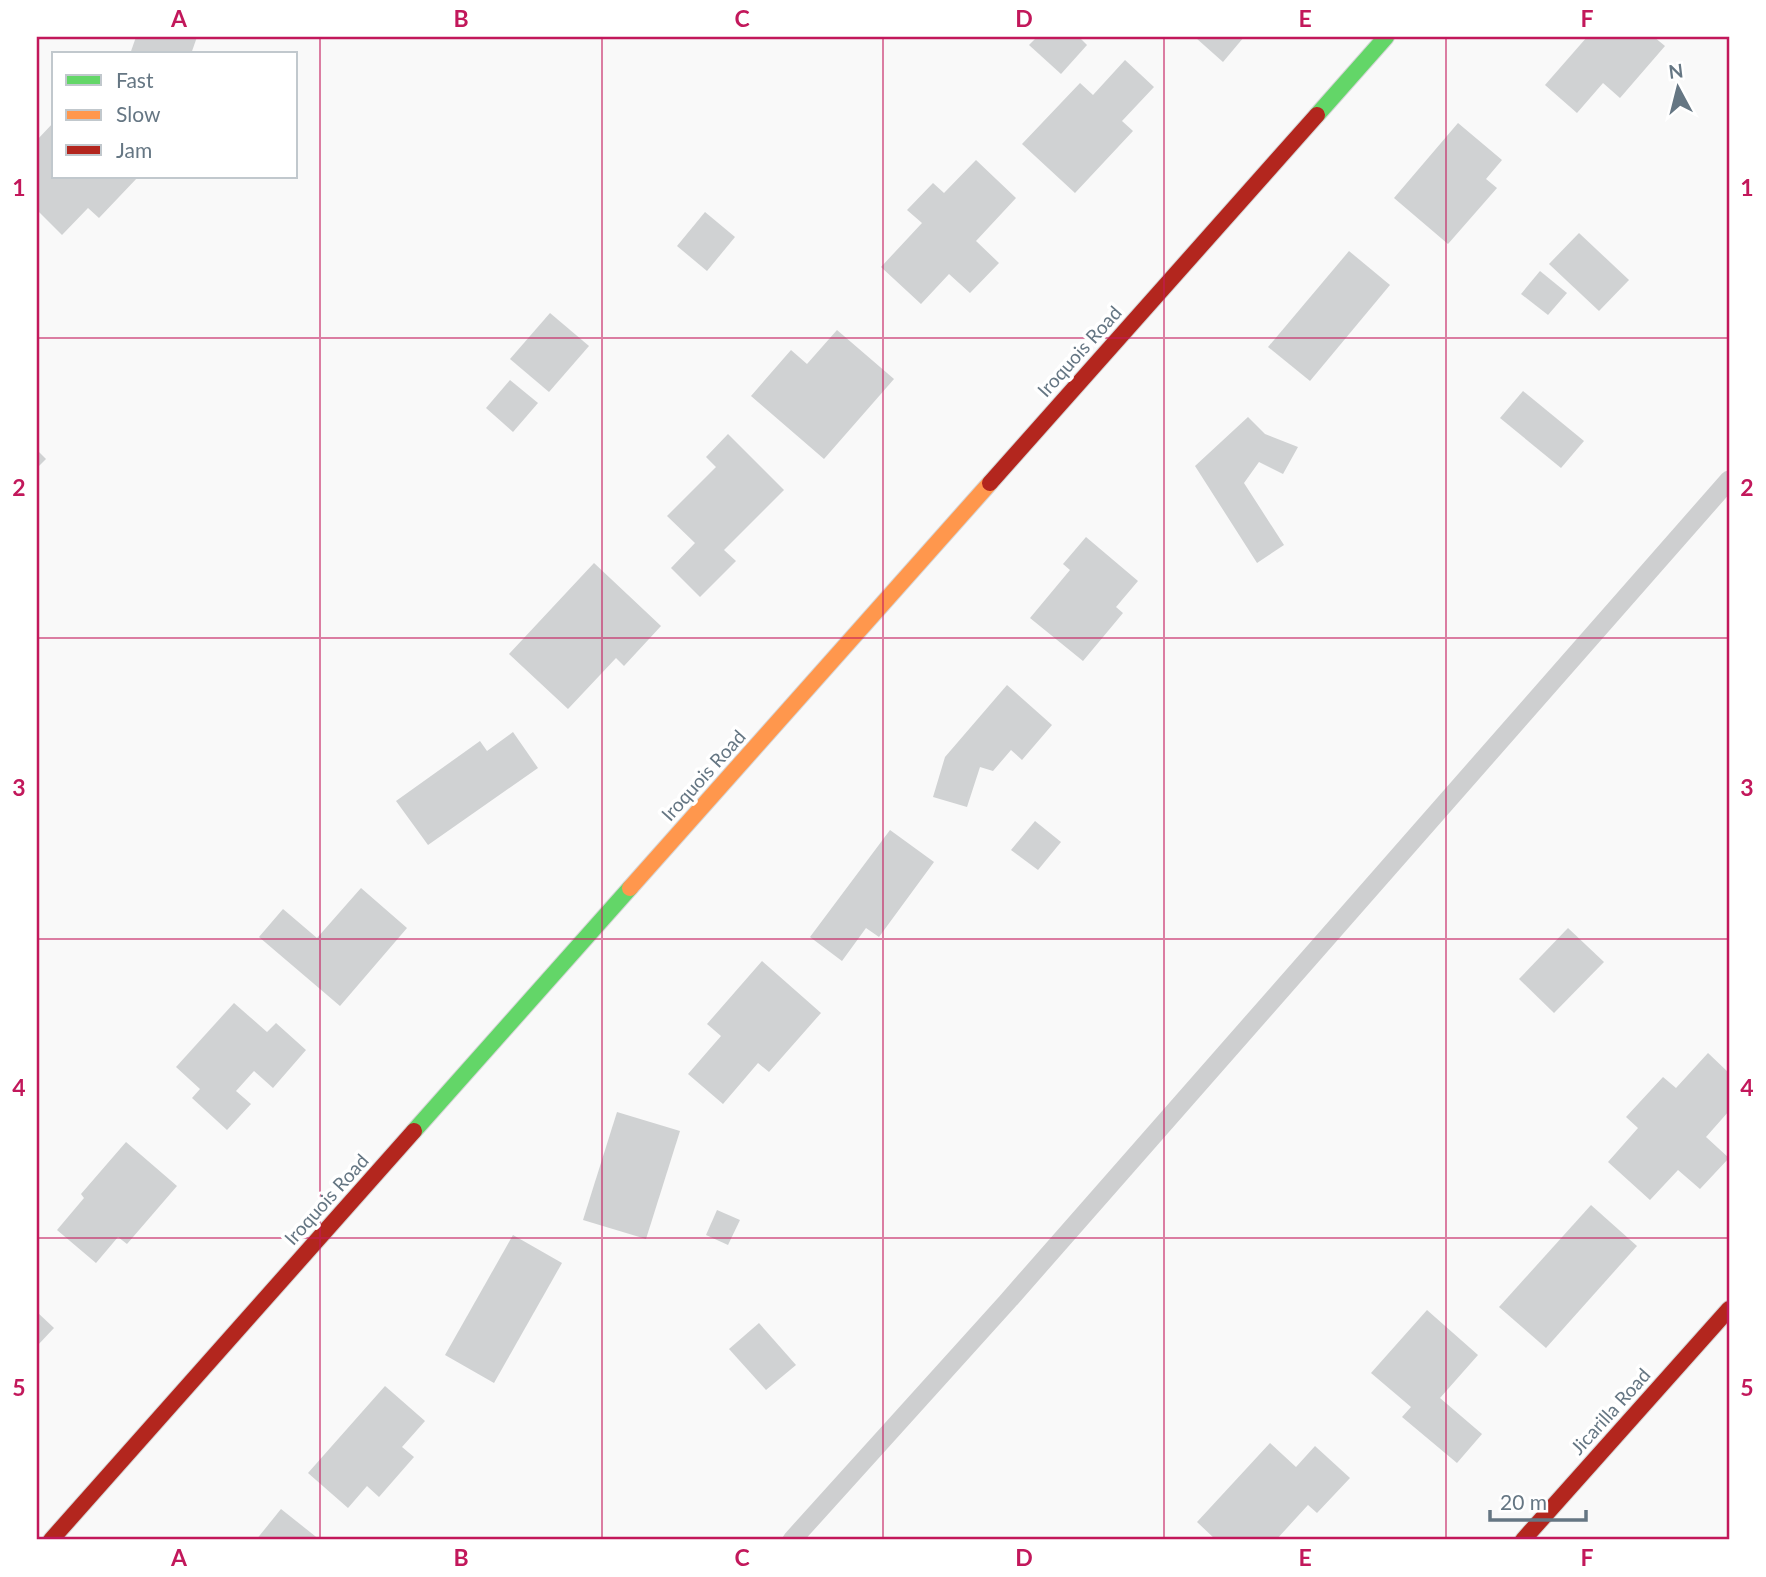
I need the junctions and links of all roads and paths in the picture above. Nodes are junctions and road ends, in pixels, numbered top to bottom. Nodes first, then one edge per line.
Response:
1 (1386, 37) edge
2 (1729, 480) edge
3 (1729, 1309) edge
4 (51, 1540) edge
5 (792, 1540) edge
6 (1523, 1540) edge

1 - 4 street, Iroquois Road
2 - 5 lane
3 - 6 street, Jicarilla Road

